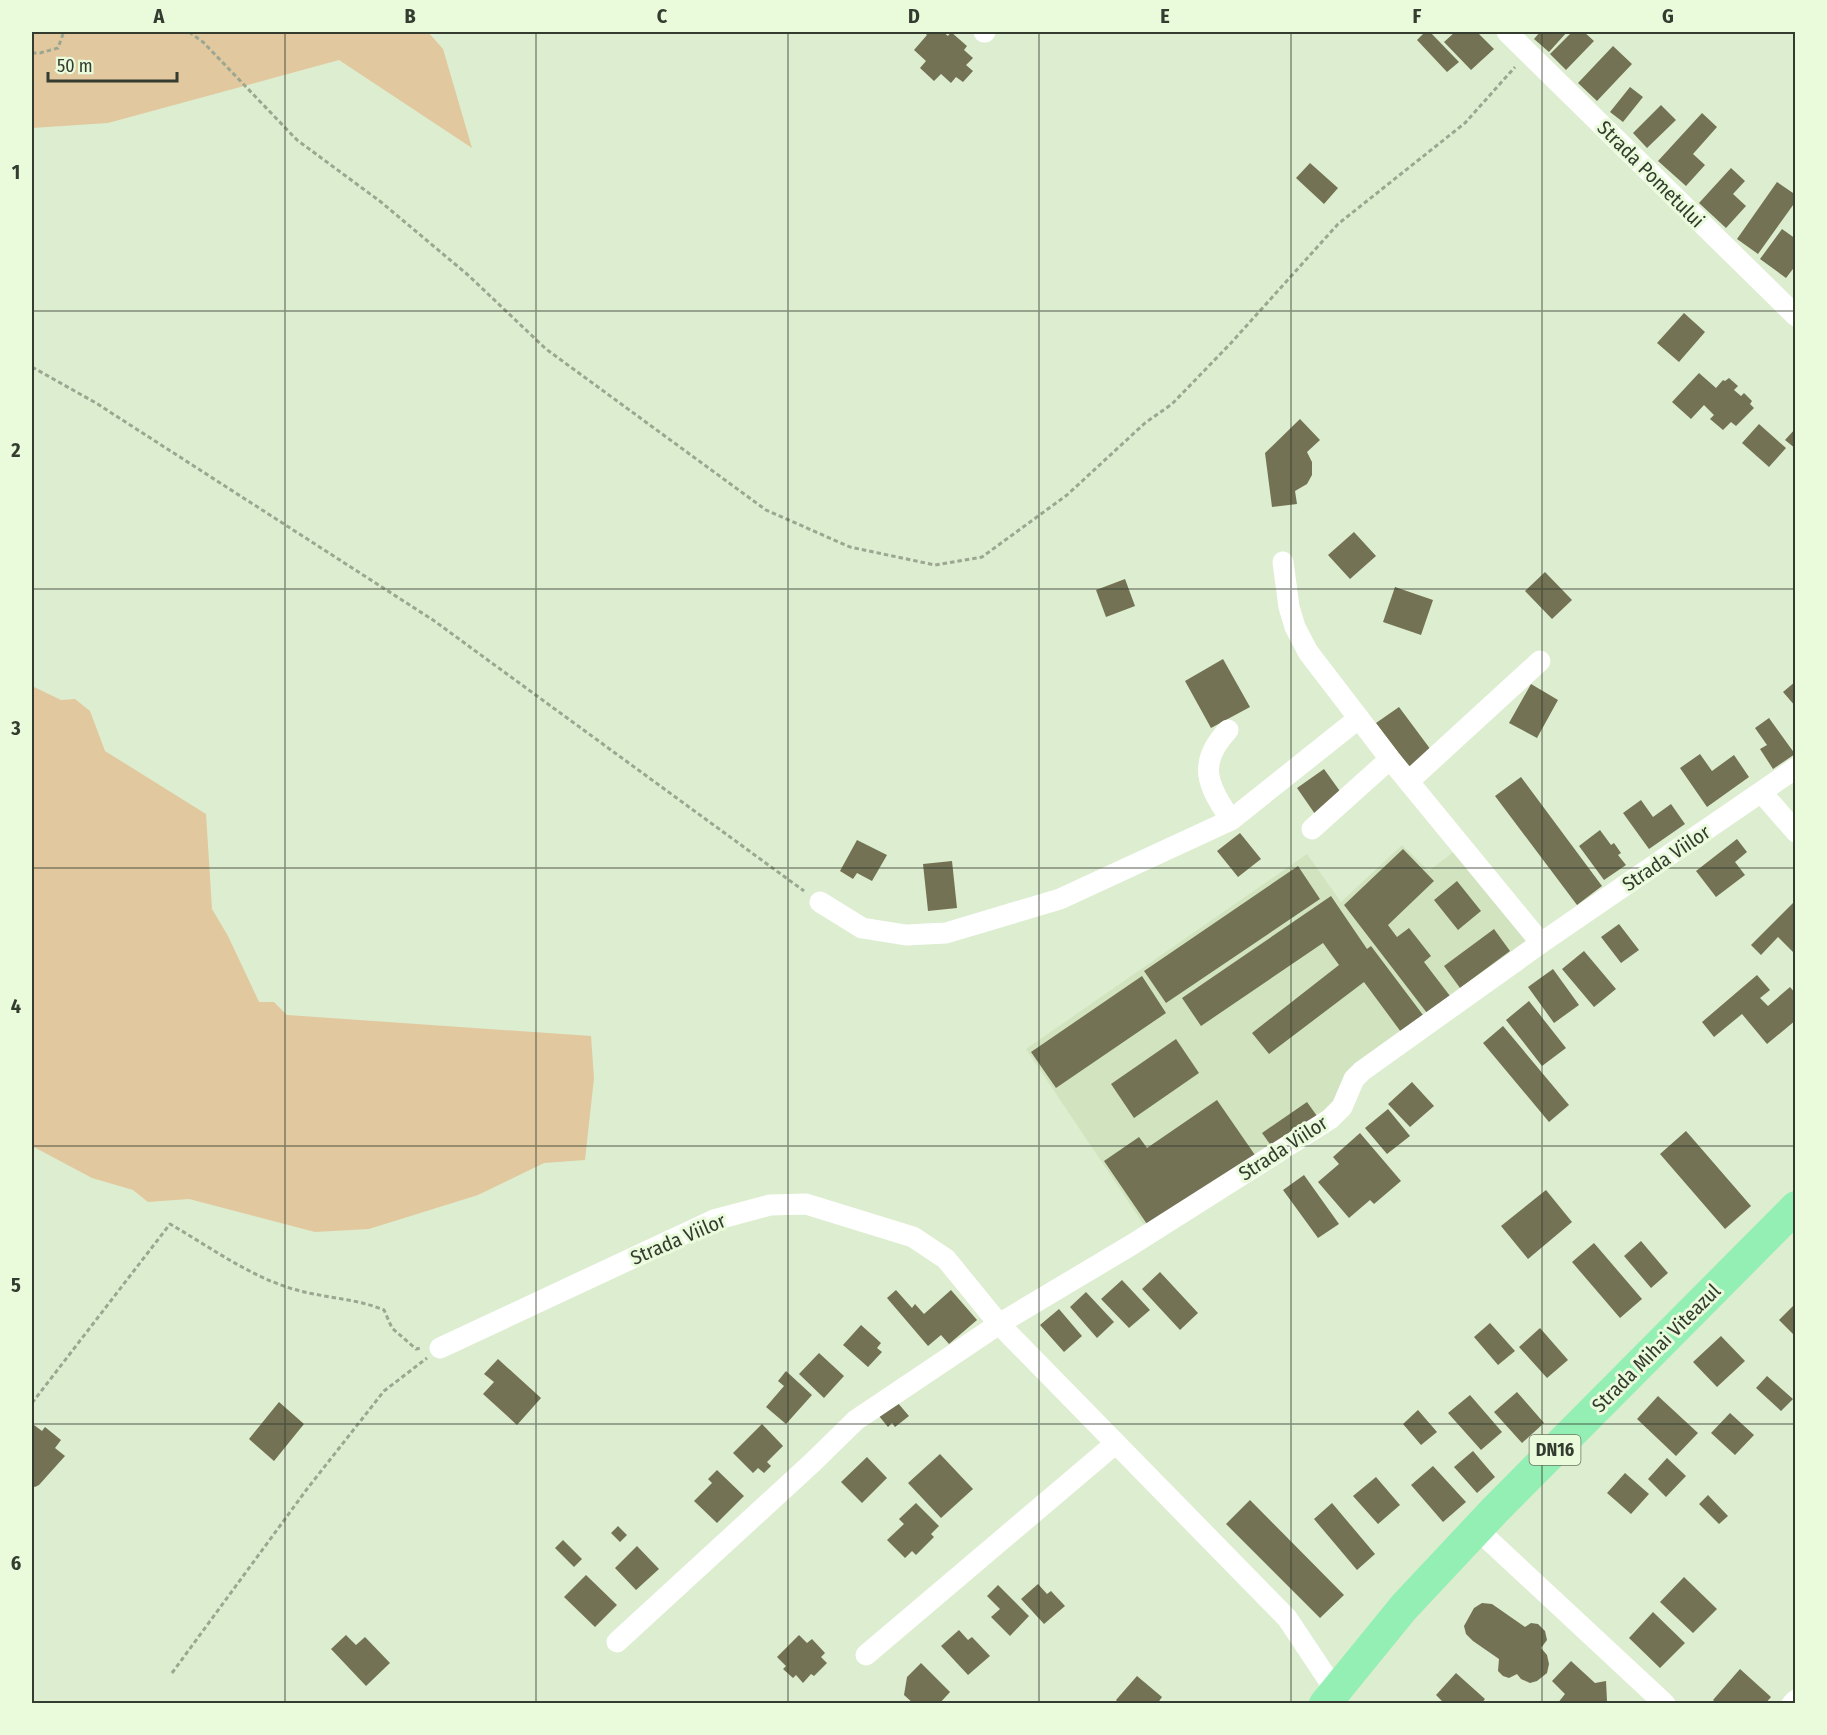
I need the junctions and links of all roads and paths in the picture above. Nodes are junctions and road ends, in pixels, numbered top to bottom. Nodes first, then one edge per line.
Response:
1 (189, 32) edge
2 (1507, 32) edge
3 (63, 34) dead end
4 (1528, 52) junction
5 (32, 53) edge
6 (1796, 316) edge
7 (32, 367) edge
8 (1283, 562) dead end
9 (1540, 661) dead end
10 (1359, 718) junction
11 (1228, 730) dead end
12 (1390, 759) junction
13 (1796, 768) edge
14 (1409, 781) junction
15 (1762, 792) junction
16 (1231, 820) junction
17 (1312, 829) dead end
18 (1796, 832) edge
19 (820, 902) joint
20 (1541, 944) junction
21 (1796, 1207) edge
22 (999, 1324) junction
23 (440, 1348) junction
24 (32, 1403) edge
25 (1116, 1443) junction
26 (1477, 1529) junction
27 (617, 1642) dead end
28 (866, 1655) dead end
29 (172, 1673) dead end
30 (1330, 1697) edge
31 (1796, 1700) edge
32 (1665, 1704) edge
33 (1792, 1704) edge

1 - 4 path
2 - 4 street, Strada Pometului
3 - 5 path
4 - 6 street, Strada Pometului
7 - 19 path
8 - 10 street
9 - 14 street
10 - 12 street
10 - 16 street
11 - 16 street
12 - 14 street
12 - 17 street
13 - 15 street, Strada Viilor
14 - 20 street
15 - 18 street
15 - 20 street, Strada Viilor
16 - 19 street
20 - 22 street, Strada Viilor
21 - 26 highway, Strada Mihai Viteazul / DN16
22 - 23 street, Strada Viilor
22 - 25 street, Strada Viilor
22 - 27 street, Strada Viilor
23 - 24 path
23 - 29 path
25 - 28 street
25 - 30 street, Strada Viilor
26 - 30 highway, Strada Mihai Viteazul / DN16
26 - 32 street
31 - 33 street

